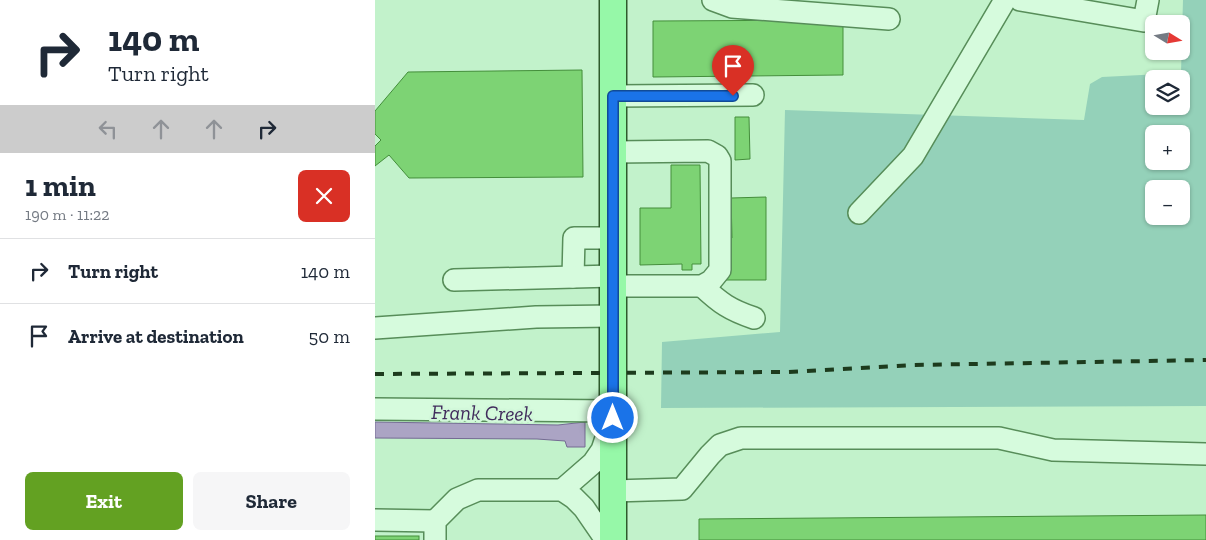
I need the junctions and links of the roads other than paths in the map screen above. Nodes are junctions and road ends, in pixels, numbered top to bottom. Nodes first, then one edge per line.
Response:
1 (613, 0) edge
2 (713, 0) edge
3 (1005, 0) edge
4 (1020, 0) edge
5 (1148, 0) edge
6 (889, 19) dead end
7 (613, 96) junction
8 (753, 96) dead end
9 (613, 152) junction
10 (859, 213) dead end
11 (613, 238) junction
12 (573, 277) junction
13 (454, 280) dead end
14 (613, 281) junction
15 (702, 286) junction
16 (613, 316) junction
17 (754, 318) dead end
18 (375, 328) edge
19 (375, 409) edge
20 (613, 414) junction
21 (1206, 454) edge
22 (562, 490) junction
23 (613, 491) junction
24 (375, 520) edge
25 (435, 531) edge
26 (606, 540) edge
27 (613, 540) edge

1 - 7 main road
2 - 6 lane
3 - 10 lane
4 - 5 lane
7 - 8 lane
7 - 9 main road
9 - 11 main road
9 - 15 lane
11 - 12 lane
11 - 14 main road
12 - 13 lane
12 - 14 lane
14 - 15 lane
14 - 16 main road
15 - 17 lane
16 - 18 lane
16 - 20 main road
19 - 20 lane
20 - 22 lane
20 - 23 main road
21 - 23 lane
22 - 25 lane
22 - 26 lane
23 - 27 main road
24 - 25 lane

